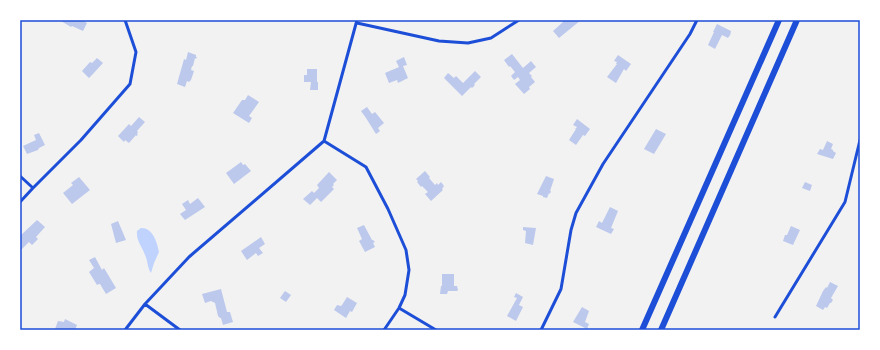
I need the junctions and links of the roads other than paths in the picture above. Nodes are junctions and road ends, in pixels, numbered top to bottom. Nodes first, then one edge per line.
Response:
1 (125, 20) edge
2 (519, 20) edge
3 (697, 20) edge
4 (779, 20) edge
5 (797, 20) edge
6 (357, 21) edge
7 (860, 140) edge
8 (324, 141) junction
9 (20, 176) edge
10 (33, 188) junction
11 (20, 202) edge
12 (145, 304) junction
13 (399, 308) junction
14 (775, 317) dead end
15 (125, 330) edge
16 (180, 330) edge
17 (384, 330) edge
18 (436, 330) edge
19 (541, 330) edge
20 (642, 330) edge
21 (661, 330) edge

1 - 10 street
2 - 6 street
3 - 19 street
4 - 20 highway
5 - 21 highway
6 - 8 street
7 - 14 street
8 - 12 street
8 - 13 street
9 - 10 street
10 - 11 street
12 - 15 street
12 - 16 street
13 - 17 street
13 - 18 street

